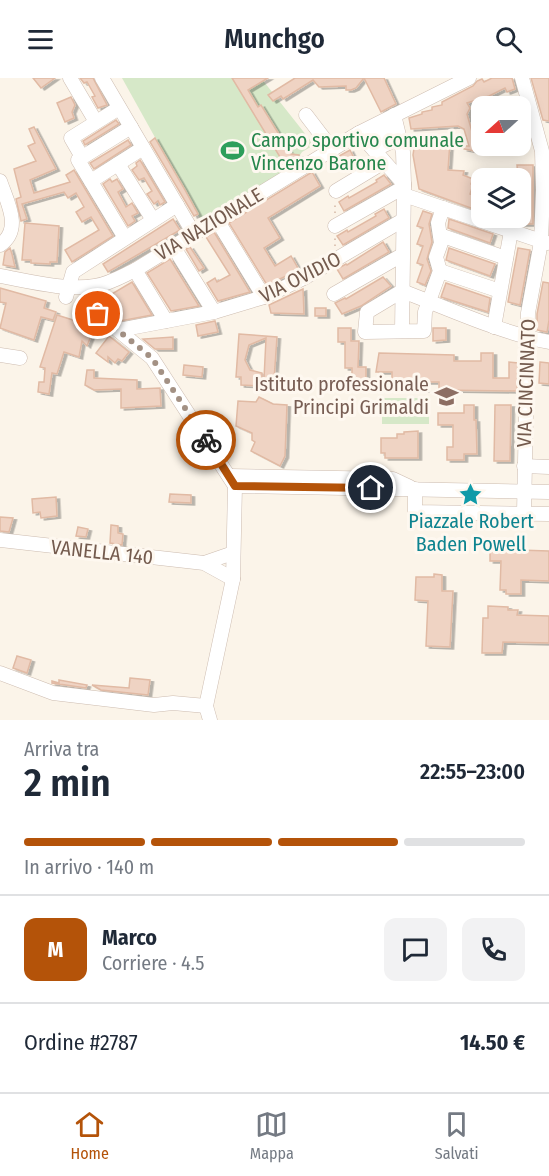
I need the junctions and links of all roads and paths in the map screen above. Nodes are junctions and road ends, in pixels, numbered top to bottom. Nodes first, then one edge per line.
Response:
1 (70, 78) edge
2 (102, 78) edge
3 (469, 78) edge
4 (522, 78) edge
5 (119, 108) junction
6 (306, 115) dead end
7 (96, 122) junction
8 (396, 126) junction
9 (131, 127) junction
10 (543, 134) edge
11 (367, 141) junction
12 (143, 148) junction
13 (332, 149) junction
14 (80, 158) junction
15 (384, 162) junction
16 (118, 164) junction
17 (0, 181) edge
18 (91, 181) junction
19 (404, 189) junction
20 (336, 190) dead end
21 (546, 191) edge
22 (177, 205) junction
23 (443, 207) junction
24 (153, 220) junction
25 (217, 220) junction
26 (403, 220) junction
27 (335, 226) dead end
28 (511, 231) junction
29 (194, 234) junction
30 (440, 235) junction
31 (125, 238) junction
32 (545, 242) edge
33 (0, 245) edge
34 (173, 246) junction
35 (402, 255) junction
36 (506, 258) junction
37 (135, 270) junction
38 (441, 271) junction
39 (542, 275) edge
40 (0, 276) edge
41 (90, 287) junction
42 (67, 291) junction
43 (402, 291) junction
44 (500, 291) junction
45 (334, 294) dead end
46 (264, 297) junction
47 (430, 301) junction
48 (214, 312) junction
49 (98, 314) junction
50 (166, 321) junction
51 (494, 327) junction
52 (119, 330) junction
53 (402, 331) junction
54 (526, 338) junction
55 (549, 342) edge
56 (0, 355) edge
57 (20, 358) dead end
58 (549, 466) edge
59 (524, 470) junction
60 (233, 481) junction
61 (415, 489) junction
62 (524, 491) junction
63 (549, 492) edge
64 (524, 513) junction
65 (549, 514) edge
66 (0, 540) edge
67 (233, 553) junction
68 (204, 563) junction
69 (233, 579) junction
70 (0, 673) edge
71 (208, 713) edge

1 - 7 street
2 - 5 street
3 - 8 street, VIA NAZIONALE
4 - 10 street, VIA CINCINNATO
5 - 7 street
5 - 9 street
6 - 13 street
7 - 14 street
8 - 11 street
8 - 11 street, VIA NAZIONALE
8 - 19 street
9 - 12 street
9 - 14 street
10 - 21 street, VIA CINCINNATO
11 - 13 street, VIA NAZIONALE
11 - 15 street
12 - 16 street
12 - 22 street
13 - 25 street, VIA NAZIONALE
14 - 18 street
15 - 19 street
15 - 20 street
16 - 18 street
16 - 24 street
17 - 33 street
18 - 31 street
19 - 23 street
19 - 26 street
19 - 27 street
21 - 32 street, VIA CINCINNATO
22 - 24 street
22 - 29 street
23 - 28 street
23 - 30 street
24 - 31 street
25 - 29 street, VIA NAZIONALE
25 - 46 street
26 - 35 street
26 - 46 street, VIA OVIDIO
28 - 32 street
28 - 36 street
29 - 34 street, VIA NAZIONALE
30 - 36 street
30 - 38 street
31 - 42 street
32 - 39 street, VIA CINCINNATO
34 - 37 street, VIA NAZIONALE
34 - 48 street
35 - 43 street
35 - 45 street
36 - 44 street
37 - 41 street, VIA NAZIONALE
37 - 50 street
38 - 44 street
38 - 47 street
39 - 54 street, VIA CINCINNATO
40 - 42 street, VIA NAZIONALE
41 - 42 street, VIA NAZIONALE
41 - 49 street
42 - 49 street
43 - 47 street
43 - 53 street
43 - 53 street
44 - 51 street
46 - 48 street, VIA OVIDIO
47 - 51 street
47 - 53 street
48 - 50 street, VIA OVIDIO
49 - 52 street
50 - 52 street, VIA OVIDIO
51 - 54 street
52 - 60 street
54 - 55 street
54 - 59 street, VIA CINCINNATO
56 - 57 street
58 - 59 street
59 - 62 street, VIA CINCINNATO
60 - 61 street
60 - 67 street
61 - 62 street
61 - 64 street
62 - 63 street
62 - 64 street, VIA CINCINNATO
64 - 65 street
66 - 68 street, VANELLA 140
67 - 68 street
67 - 69 street
68 - 69 street
69 - 71 street
70 - 71 street

